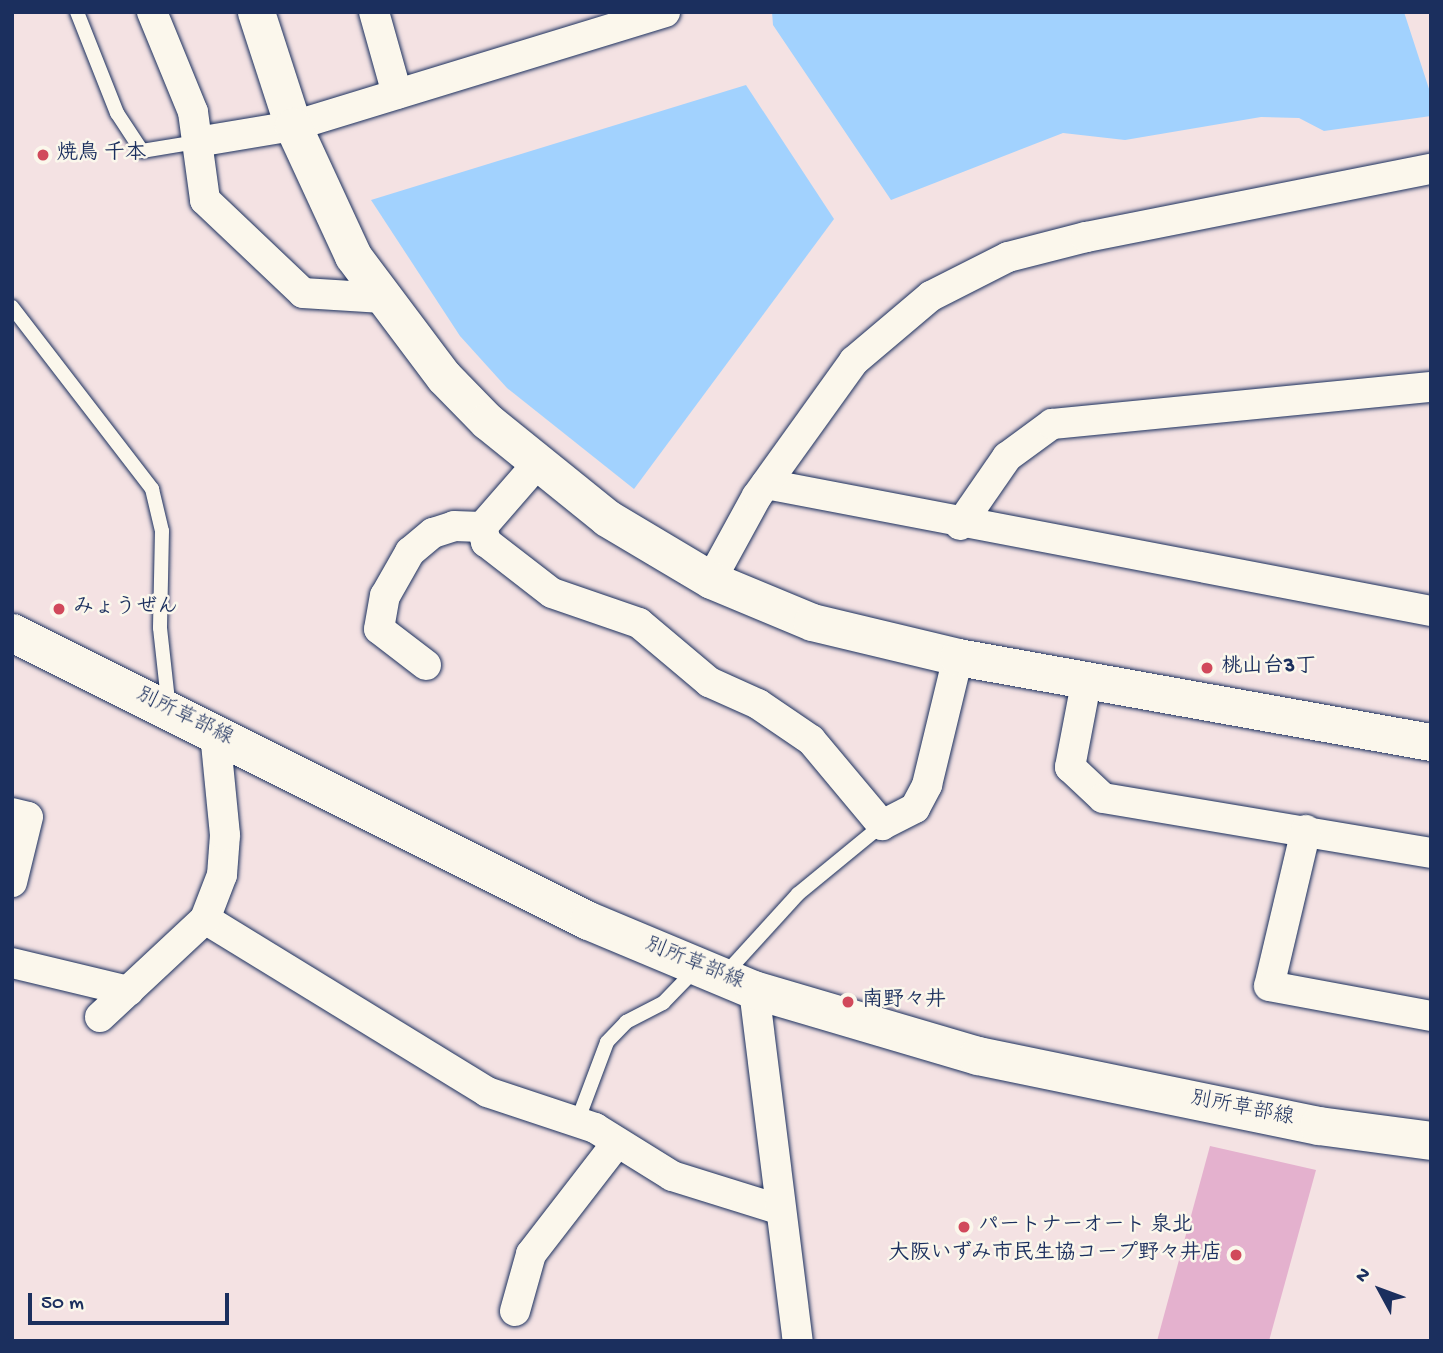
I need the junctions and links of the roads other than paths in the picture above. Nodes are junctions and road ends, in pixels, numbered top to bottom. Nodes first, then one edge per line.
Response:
1 (77, 12) edge
2 (152, 12) edge
3 (256, 12) edge
4 (374, 12) edge
5 (666, 12) edge
6 (397, 94) junction
7 (293, 126) junction
8 (197, 142) junction
9 (1431, 169) edge
10 (383, 298) junction
11 (12, 307) edge
12 (1431, 387) edge
13 (537, 464) junction
14 (766, 484) junction
15 (960, 525) junction
16 (482, 527) junction
17 (711, 580) junction
18 (1431, 611) edge
19 (12, 634) edge
20 (958, 657) junction
21 (426, 665) dead end
22 (1087, 678) junction
23 (169, 710) junction
24 (215, 733) junction
25 (1431, 743) edge
26 (12, 813) edge
27 (882, 825) junction
28 (1306, 830) junction
29 (1431, 853) edge
30 (12, 882) edge
31 (205, 919) junction
32 (12, 963) edge
33 (724, 978) junction
34 (129, 991) junction
35 (1431, 1016) edge
36 (100, 1017) dead end
37 (577, 1122) junction
38 (1431, 1141) edge
39 (616, 1144) junction
40 (778, 1209) junction
41 (515, 1311) dead end
42 (798, 1341) edge

1 - 8 lane
2 - 8 street
3 - 7 street
4 - 6 street
5 - 6 street
6 - 7 street
7 - 8 street
7 - 10 street
8 - 10 street
9 - 14 street
10 - 13 street
11 - 23 lane
12 - 15 street
13 - 16 street
13 - 17 street
14 - 15 street
14 - 17 street
15 - 18 street
16 - 21 street
16 - 27 street
17 - 20 street
19 - 23 main road, 別所草部線
20 - 22 street
20 - 27 street
22 - 25 street
22 - 28 street
23 - 24 main road, 別所草部線
24 - 31 street
24 - 33 main road, 別所草部線
26 - 30 street
27 - 33 lane
28 - 29 street
28 - 35 street
31 - 34 street
31 - 37 street
32 - 34 street
33 - 37 lane
33 - 38 main road, 別所草部線
33 - 40 street
34 - 36 street
37 - 39 street
39 - 40 street
39 - 41 street
40 - 42 street

